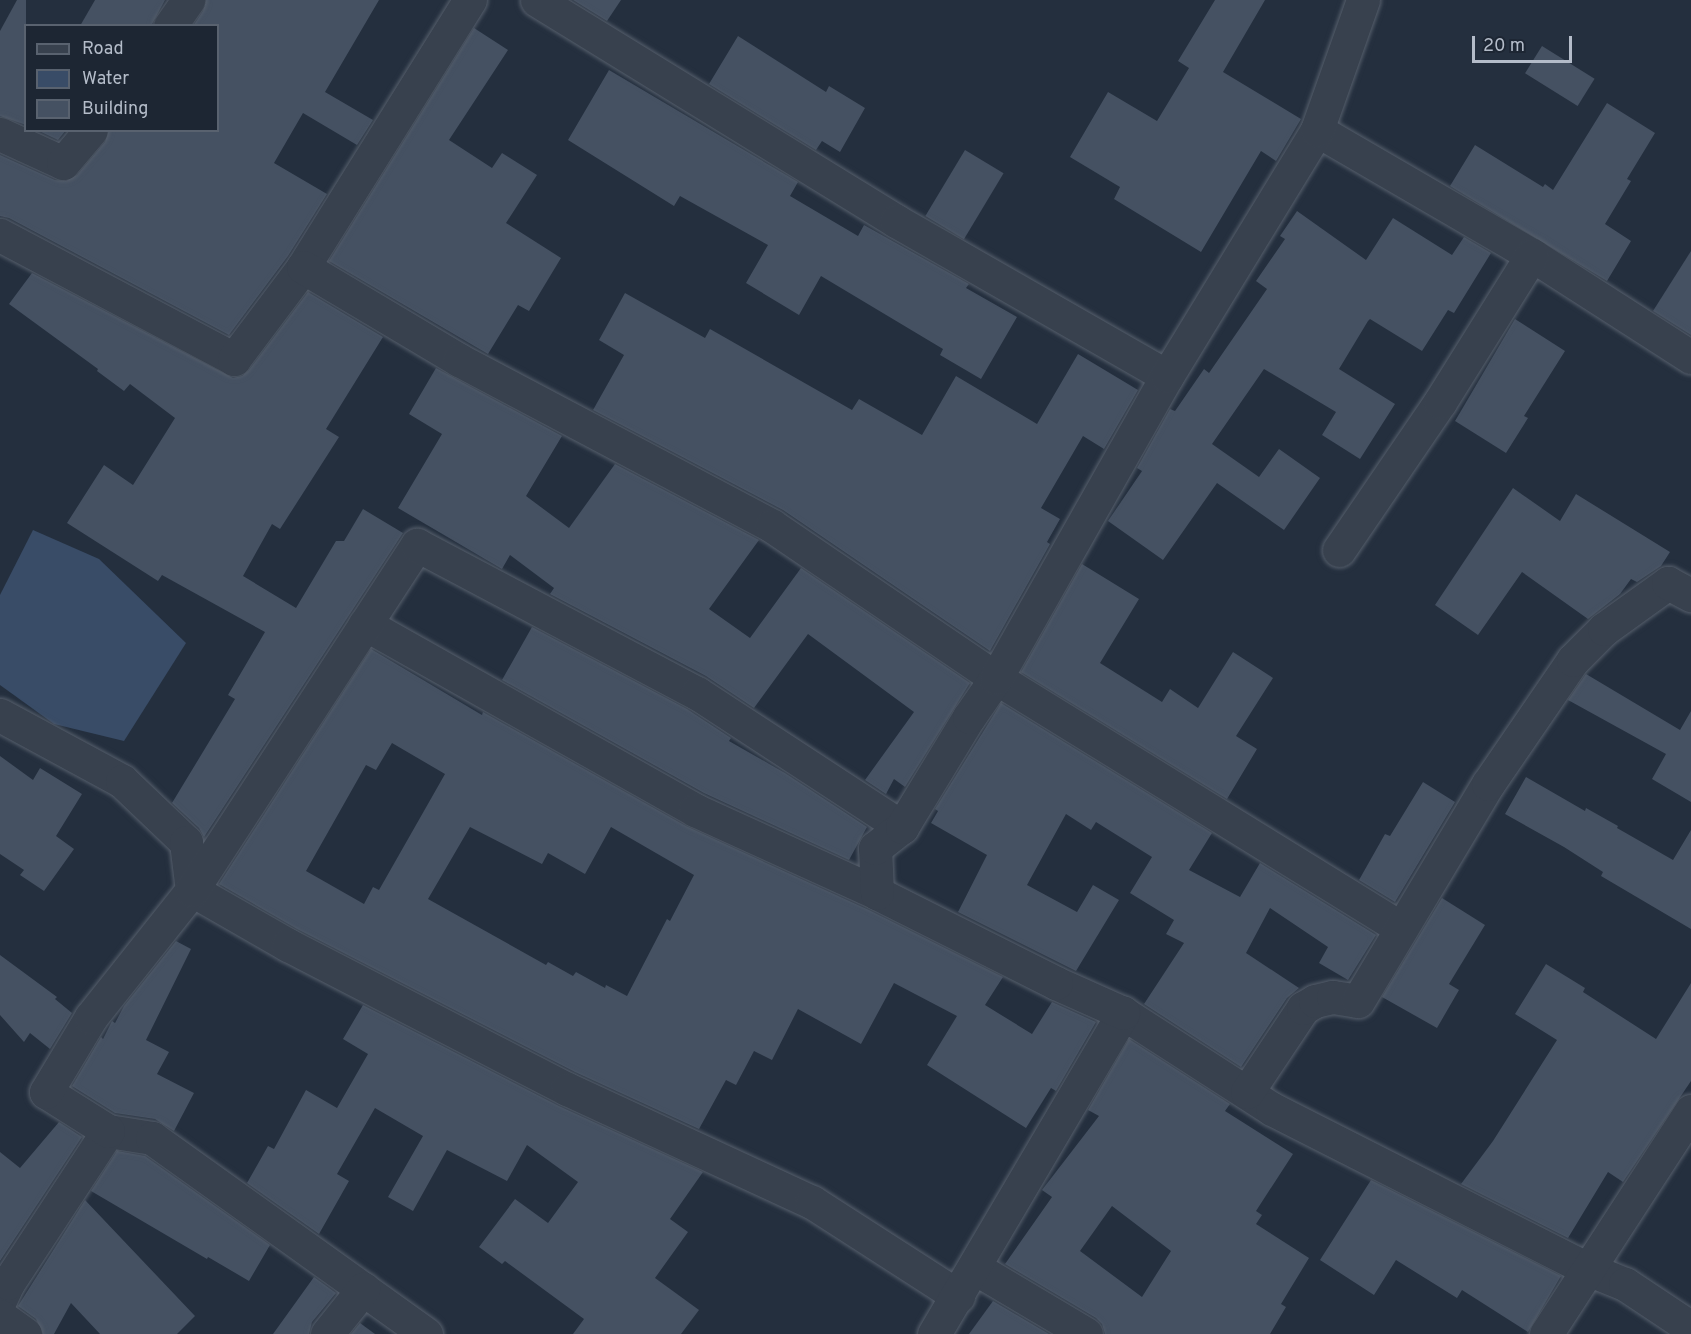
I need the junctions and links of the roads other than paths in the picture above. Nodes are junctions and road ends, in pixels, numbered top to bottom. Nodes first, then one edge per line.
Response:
1 (188, 0) edge
2 (470, 0) edge
3 (537, 0) edge
4 (1364, 0) edge
5 (171, 24) edge
6 (1317, 130) junction
7 (89, 132) edge
8 (0, 134) edge
9 (0, 235) edge
10 (1532, 255) junction
11 (303, 267) junction
12 (1691, 357) edge
13 (1167, 376) junction
14 (1339, 550) dead end
15 (1691, 594) edge
16 (365, 624) junction
17 (996, 678) junction
18 (0, 715) edge
19 (902, 827) junction
20 (192, 890) junction
21 (877, 893) junction
22 (1401, 928) junction
23 (1123, 1013) junction
24 (1247, 1092) junction
25 (1691, 1111) edge
26 (108, 1131) junction
27 (975, 1268) junction
28 (1590, 1270) junction
29 (363, 1289) junction
30 (958, 1296) junction
31 (0, 1300) edge
32 (0, 1316) edge
33 (1691, 1328) edge
34 (25, 1334) edge
35 (327, 1334) edge
36 (426, 1334) edge
37 (934, 1334) edge
38 (1086, 1334) edge
39 (1546, 1334) edge

1 - 5 street
2 - 11 street
3 - 13 street
4 - 6 street
6 - 10 street
6 - 13 street
7 - 8 street
9 - 11 street
10 - 12 street
10 - 14 street
11 - 17 street
13 - 17 street
15 - 22 street
16 - 19 street
16 - 20 street
16 - 21 street
17 - 19 street
17 - 22 street
18 - 20 street
19 - 21 street
20 - 26 street
20 - 30 street
21 - 23 street
22 - 24 street
23 - 24 street
23 - 27 street
24 - 28 street
25 - 28 street
26 - 29 street
26 - 31 street
27 - 30 street
27 - 38 street
28 - 33 street
28 - 39 street
29 - 35 street
29 - 36 street
30 - 37 street
32 - 34 street

